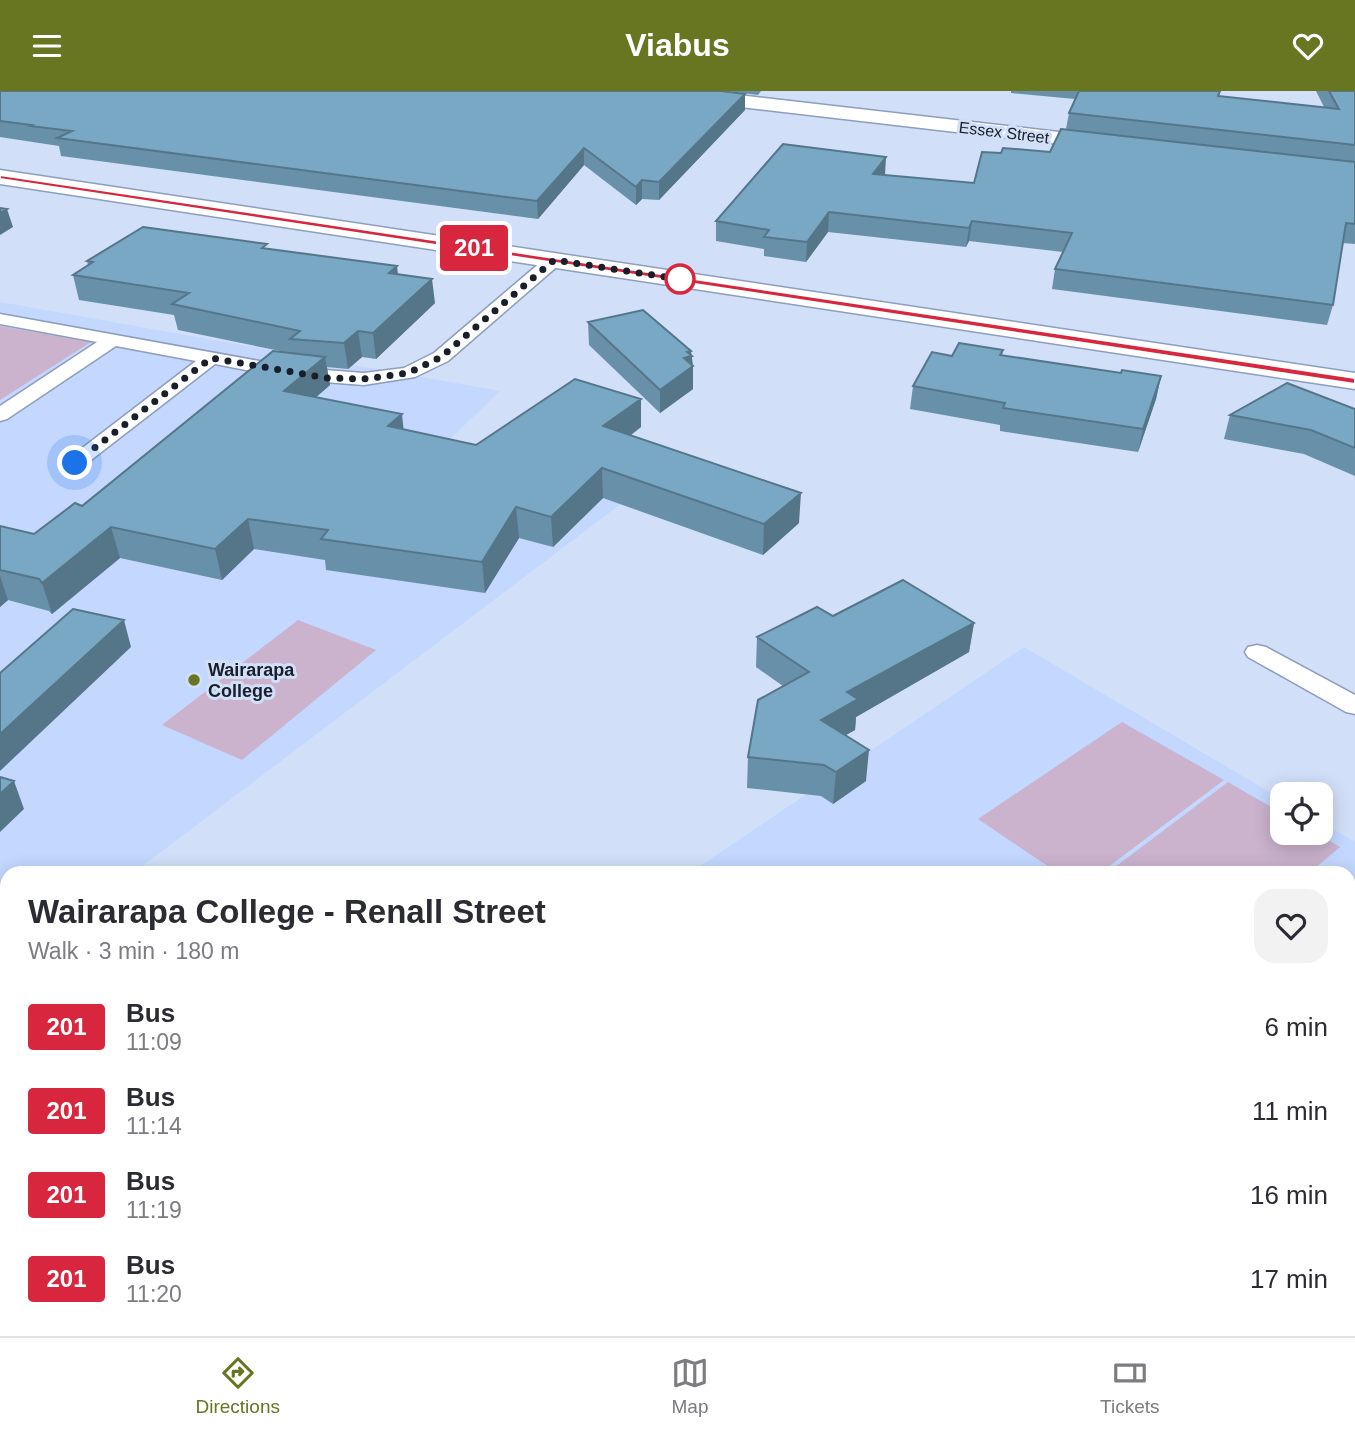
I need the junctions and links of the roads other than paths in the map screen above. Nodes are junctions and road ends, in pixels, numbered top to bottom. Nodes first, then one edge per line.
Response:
1 (653, 91) edge
2 (1135, 147) edge
3 (0, 177) edge
4 (554, 260) junction
5 (0, 319) edge
6 (114, 339) junction
7 (211, 358) junction
8 (1355, 381) edge
9 (0, 415) edge
10 (75, 463) dead end
11 (1257, 652) dead end
12 (1355, 706) edge

1 - 2 street, Essex Street
3 - 4 street
4 - 7 lane
4 - 8 street
5 - 6 lane
6 - 7 lane
6 - 9 lane
7 - 10 lane
11 - 12 lane

